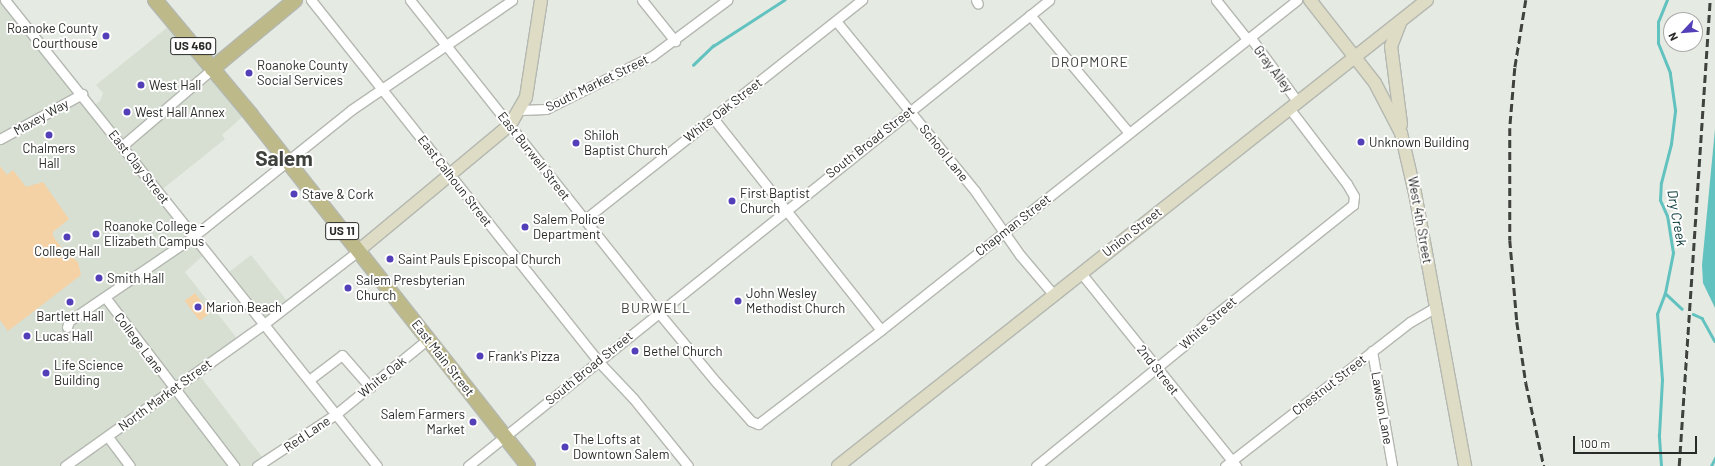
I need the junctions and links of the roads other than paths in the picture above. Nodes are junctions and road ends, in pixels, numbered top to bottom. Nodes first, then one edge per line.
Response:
1 (5, 0) edge
2 (155, 0) edge
3 (295, 0) edge
4 (311, 0) edge
5 (410, 0) edge
6 (512, 0) edge
7 (541, 0) edge
8 (642, 0) edge
9 (727, 0) edge
10 (862, 0) edge
11 (1049, 0) edge
12 (1216, 0) edge
13 (1297, 0) edge
14 (1310, 0) edge
15 (1427, 0) edge
16 (1030, 15) junction
17 (1402, 20) junction
18 (836, 21) junction
19 (1248, 38) junction
20 (675, 41) junction
21 (446, 44) junction
22 (1356, 56) junction
23 (212, 69) junction
24 (381, 88) junction
25 (82, 94) junction
26 (1293, 105) junction
27 (520, 110) junction
28 (910, 111) junction
29 (713, 118) junction
30 (510, 125) junction
31 (1129, 133) junction
32 (1401, 133) junction
33 (0, 139) edge
34 (122, 146) junction
35 (286, 160) junction
36 (1338, 173) joint
37 (450, 175) junction
38 (785, 209) junction
39 (584, 220) junction
40 (1005, 232) junction
41 (194, 236) junction
42 (358, 251) junction
43 (1081, 273) junction
44 (1054, 294) junction
45 (105, 297) junction
46 (1436, 307) junction
47 (658, 312) junction
48 (264, 324) junction
49 (66, 327) dead end
50 (881, 330) junction
51 (428, 339) junction
52 (1372, 351) junction
53 (598, 361) junction
54 (1155, 367) junction
55 (309, 380) junction
56 (370, 387) junction
57 (174, 389) junction
58 (731, 399) joint
59 (336, 414) junction
60 (108, 437) junction
61 (505, 437) junction
62 (1231, 464) edge
63 (1036, 465) edge
64 (65, 466) edge
65 (130, 466) edge
66 (234, 466) edge
67 (257, 466) edge
68 (377, 466) edge
69 (468, 466) edge
70 (528, 466) edge
71 (688, 466) edge
72 (838, 466) edge
73 (1392, 466) edge
74 (1465, 466) edge

1 - 25 street, East Clay Street
2 - 23 main road, East Main Street / US 460
3 - 23 main road
4 - 24 street, East Calhoun Street
5 - 21 street, East Burwell Street
6 - 21 street
7 - 27 street
8 - 20 street
9 - 20 street, South Market Street
10 - 18 street, White Oak Street
11 - 16 street, South Broad Street
12 - 19 street, Gray Alley
13 - 19 street, Chapman Street
14 - 22 street, West 4th Street
15 - 17 street, Union Street
16 - 28 street, South Broad Street
16 - 31 street
17 - 22 street, Union Street
17 - 32 street
18 - 28 street, School Lane
18 - 29 street, White Oak Street
19 - 26 street, Gray Alley
19 - 31 street, Chapman Street
20 - 27 street, South Market Street
21 - 24 street
21 - 30 street, East Burwell Street
22 - 26 street, Union Street
22 - 32 street, West 4th Street
23 - 34 street
23 - 35 main road, East Main Street / US 11
24 - 35 street
24 - 37 street, East Calhoun Street
25 - 33 street, Maxey Way
25 - 34 street, East Clay Street
26 - 36 street, Gray Alley
26 - 43 street, Union Street
27 - 30 street
28 - 38 street, South Broad Street
28 - 40 street, School Lane
29 - 38 street
29 - 39 street, White Oak Street
30 - 37 street
30 - 39 street, East Burwell Street
31 - 40 street, Chapman Street
32 - 46 street, West 4th Street
34 - 41 street, East Clay Street
35 - 41 street
35 - 42 main road, East Main Street / US 11
36 - 54 street, White Street
37 - 42 street
37 - 53 street, East Calhoun Street
38 - 47 street, South Broad Street
38 - 50 street
39 - 47 street, East Burwell Street
40 - 44 street, School Lane
40 - 50 street, Chapman Street
41 - 45 street
41 - 48 street, East Clay Street
42 - 48 street, North Market Street
42 - 51 main road, East Main Street / US 11
43 - 44 street, Union Street
43 - 54 street, 2nd Street
44 - 72 street, Union Street
45 - 49 street
45 - 57 street, College Lane
46 - 52 street, Chestnut Street
46 - 74 street, West 4th Street
47 - 53 street, South Broad Street
47 - 58 street, East Burwell Street
48 - 55 street, East Clay Street
48 - 57 street, North Market Street
50 - 58 street, Chapman Street
51 - 56 street, White Oak
51 - 61 main road, East Main Street / US 11
52 - 62 street, Chestnut Street
52 - 73 street, Lawson Lane
53 - 61 street, South Broad Street
53 - 71 street, East Calhoun Street
54 - 62 street, 2nd Street
54 - 63 street, White Street
55 - 56 street
55 - 59 street, East Clay Street
56 - 59 street, White Oak
57 - 60 street, North Market Street
57 - 66 street, College Lane
59 - 67 street, Red Lane
59 - 68 street, East Clay Street
60 - 64 street, North Market Street
60 - 65 street
61 - 69 street, South Broad Street
61 - 70 main road, US 11

